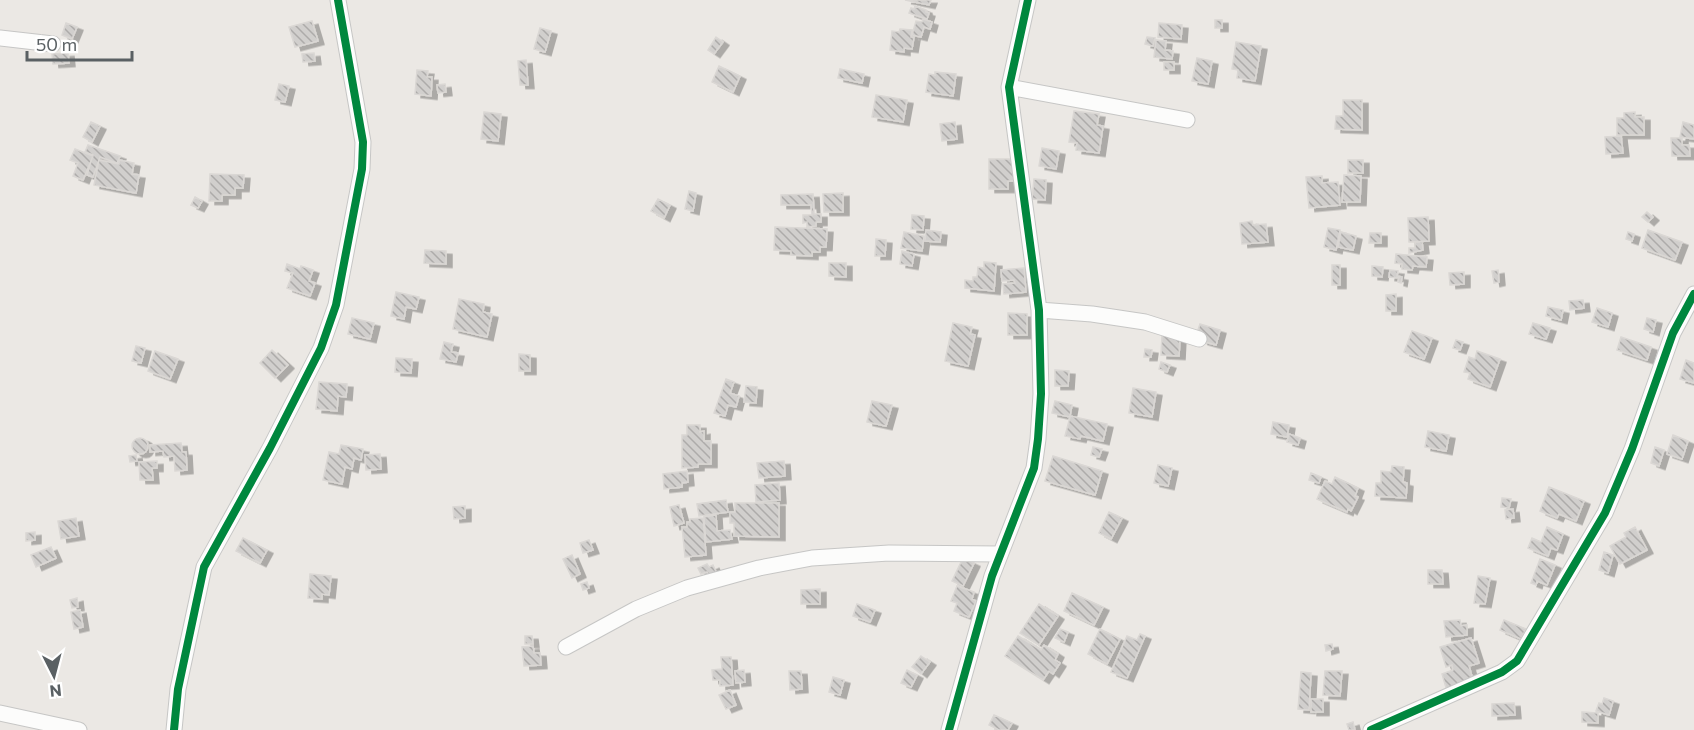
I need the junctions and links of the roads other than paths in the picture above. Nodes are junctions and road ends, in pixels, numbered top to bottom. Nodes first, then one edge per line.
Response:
1 (338, 0) edge
2 (1028, 0) edge
3 (0, 38) edge
4 (53, 44) dead end
5 (1009, 87) junction
6 (1187, 120) dead end
7 (1694, 294) edge
8 (1040, 310) junction
9 (1200, 339) dead end
10 (1000, 554) junction
11 (567, 647) dead end
12 (0, 713) edge
13 (79, 730) edge
14 (174, 730) edge
15 (948, 730) edge
16 (1371, 730) edge

1 - 14 street
2 - 5 street
3 - 4 street
5 - 6 street
5 - 8 street
7 - 16 street
8 - 9 street
8 - 10 street
10 - 11 street
10 - 15 street
12 - 13 street

